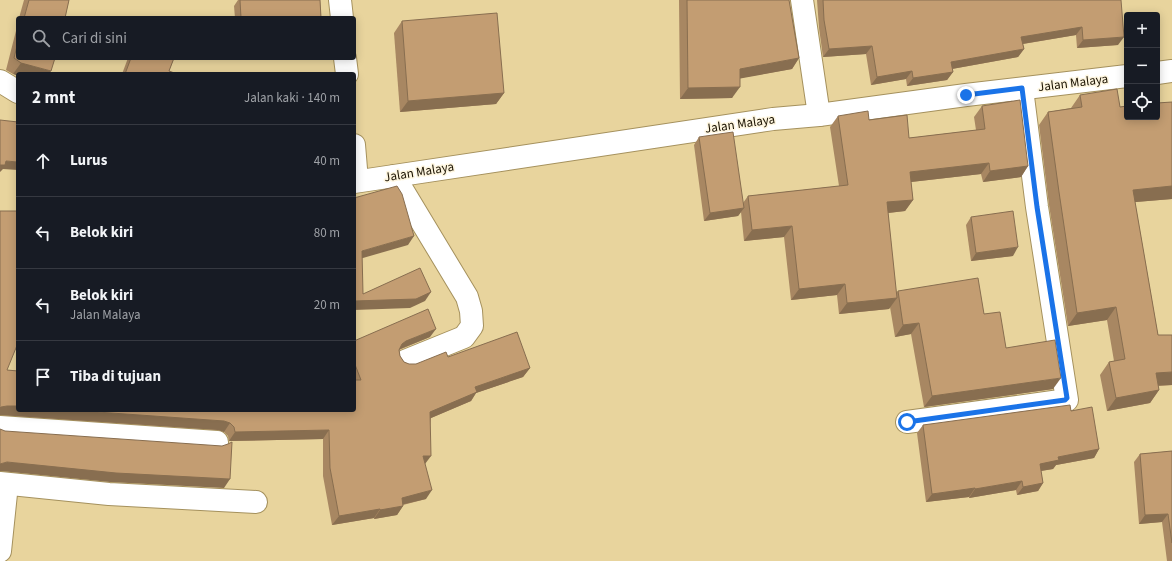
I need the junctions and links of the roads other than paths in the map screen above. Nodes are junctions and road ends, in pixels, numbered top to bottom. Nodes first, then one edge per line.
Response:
1 (340, 0) edge
2 (802, 0) edge
3 (342, 16) edge
4 (346, 60) edge
5 (1172, 71) edge
6 (347, 72) edge
7 (1160, 73) edge
8 (1124, 76) edge
9 (0, 81) edge
10 (1022, 88) junction
11 (16, 91) edge
12 (819, 115) junction
13 (394, 176) junction
14 (356, 181) edge
15 (405, 361) edge
16 (907, 422) dead end
17 (0, 427) edge
18 (217, 442) dead end
19 (4, 483) edge
20 (256, 502) dead end
21 (0, 551) edge

1 - 3 street
2 - 12 street
4 - 6 street
5 - 7 street
8 - 10 street, Jalan Malaya
9 - 11 street
10 - 12 street, Jalan Malaya
10 - 16 street
12 - 13 street, Jalan Malaya
13 - 14 street, Jalan Malaya
13 - 15 street
17 - 18 street
19 - 20 street
19 - 21 street

